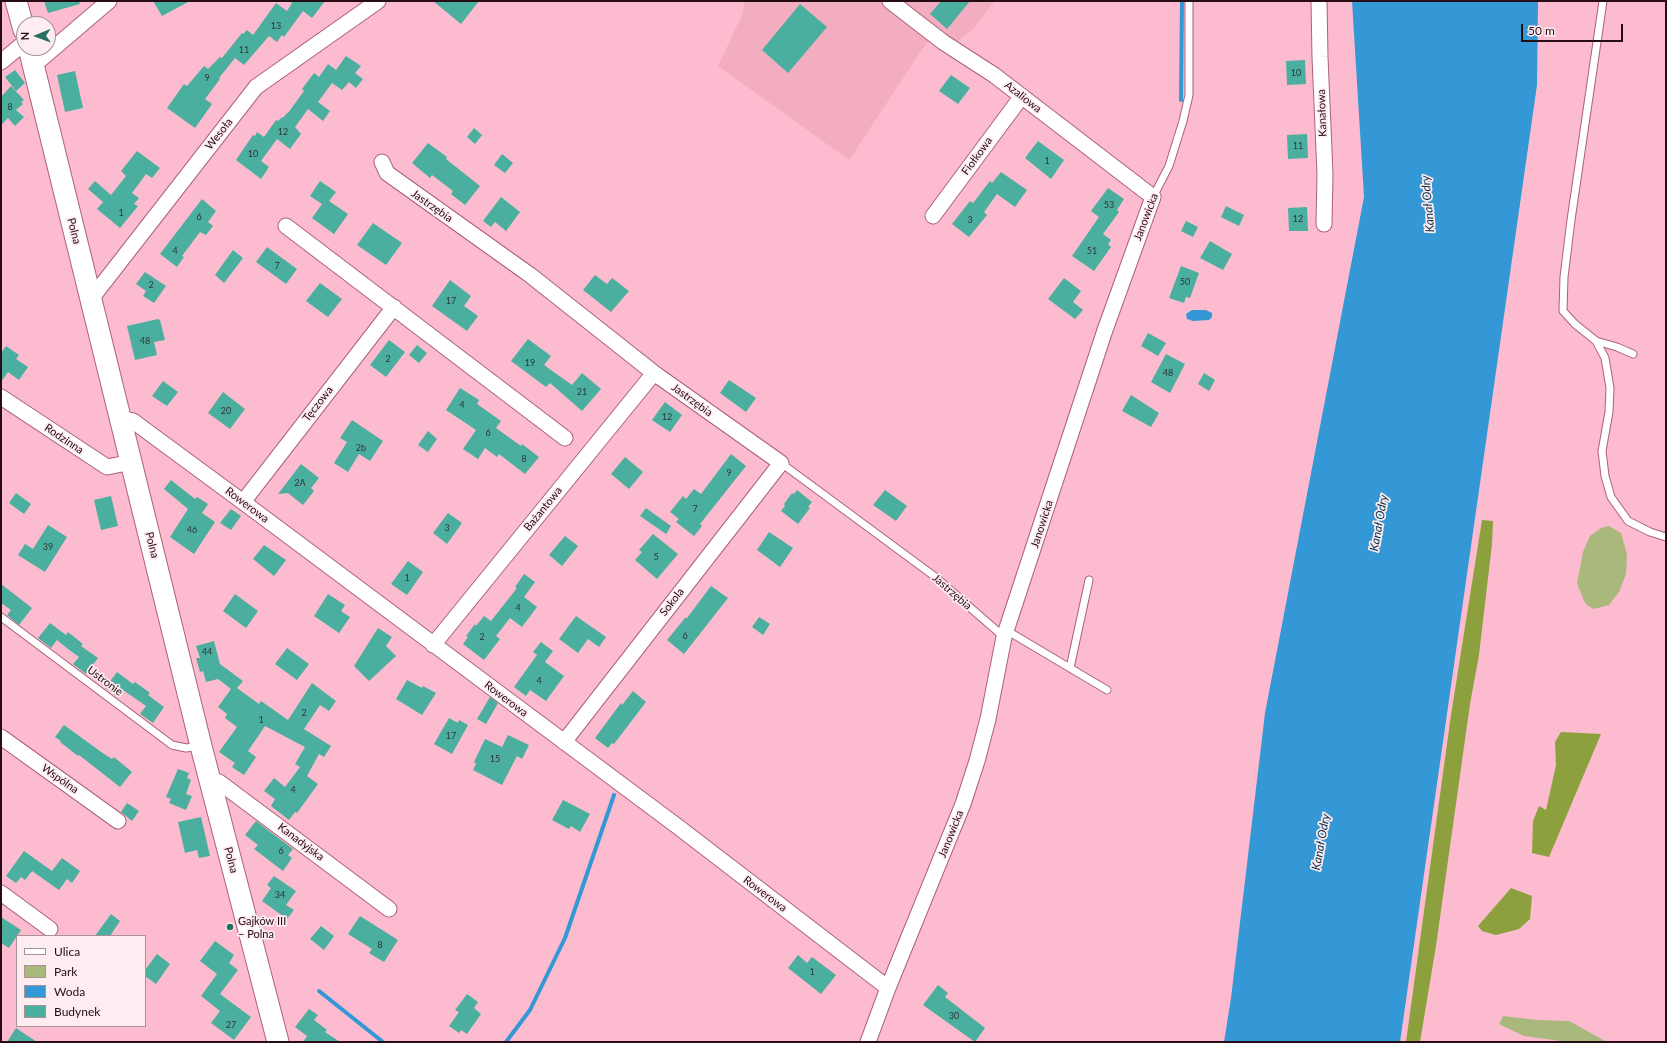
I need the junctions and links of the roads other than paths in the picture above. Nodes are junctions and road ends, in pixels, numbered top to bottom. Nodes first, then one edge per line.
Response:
1 (16, 1) edge
2 (109, 1) edge
3 (378, 1) edge
4 (890, 1) edge
5 (1189, 1) edge
6 (1319, 1) edge
7 (1603, 1) edge
8 (20, 16) edge
9 (16, 50) edge
10 (31, 57) edge
11 (1, 62) edge
12 (1022, 96) junction
13 (382, 162) dead end
14 (1153, 197) junction
15 (933, 216) dead end
16 (1324, 224) dead end
17 (286, 226) dead end
18 (91, 299) junction
19 (394, 307) junction
20 (1596, 341) junction
21 (1633, 354) dead end
22 (654, 373) junction
23 (1, 397) edge
24 (121, 419) junction
25 (565, 438) dead end
26 (132, 462) junction
27 (780, 463) junction
28 (243, 502) junction
29 (1666, 537) edge
30 (1089, 580) dead end
31 (1, 617) edge
32 (1005, 633) junction
33 (433, 645) junction
34 (1070, 668) junction
35 (1107, 690) dead end
36 (1, 737) edge
37 (564, 742) junction
38 (201, 746) junction
39 (210, 782) junction
40 (118, 821) dead end
41 (1, 893) edge
42 (389, 908) dead end
43 (50, 929) dead end
44 (888, 988) junction
45 (278, 1042) edge
46 (868, 1042) edge

1 - 8 street
2 - 10 street
3 - 18 street, Wesoła
4 - 12 street, Azaliowa
5 - 14 lane, Janowicka
6 - 16 street, Kanałowa
7 - 20 lane
9 - 11 street
10 - 18 street, Polna
12 - 14 street, Azaliowa
12 - 15 street, Fiołkowa
13 - 22 street, Jastrzębia
14 - 32 street, Janowicka
17 - 19 street
18 - 24 street, Polna
19 - 25 street
19 - 28 street, Tęczowa
20 - 21 lane
20 - 29 lane
22 - 27 street, Jastrzębia
22 - 33 street, Bażantowa
23 - 26 street, Rodzinna
24 - 26 street, Polna
24 - 28 street, Rowerowa
26 - 38 street, Polna
27 - 32 lane, Jastrzębia
27 - 37 street, Sokola
28 - 33 street, Rowerowa
30 - 34 lane
31 - 38 lane, Ustronie
32 - 34 lane, Jastrzębia
32 - 44 street, Janowicka
33 - 37 street, Rowerowa
34 - 35 lane, Jastrzębia
36 - 40 street, Wspólna
37 - 44 street, Rowerowa
38 - 39 street, Polna
39 - 42 street, Kanadyjska
39 - 45 street, Polna
41 - 43 street
44 - 46 street, Janowicka

